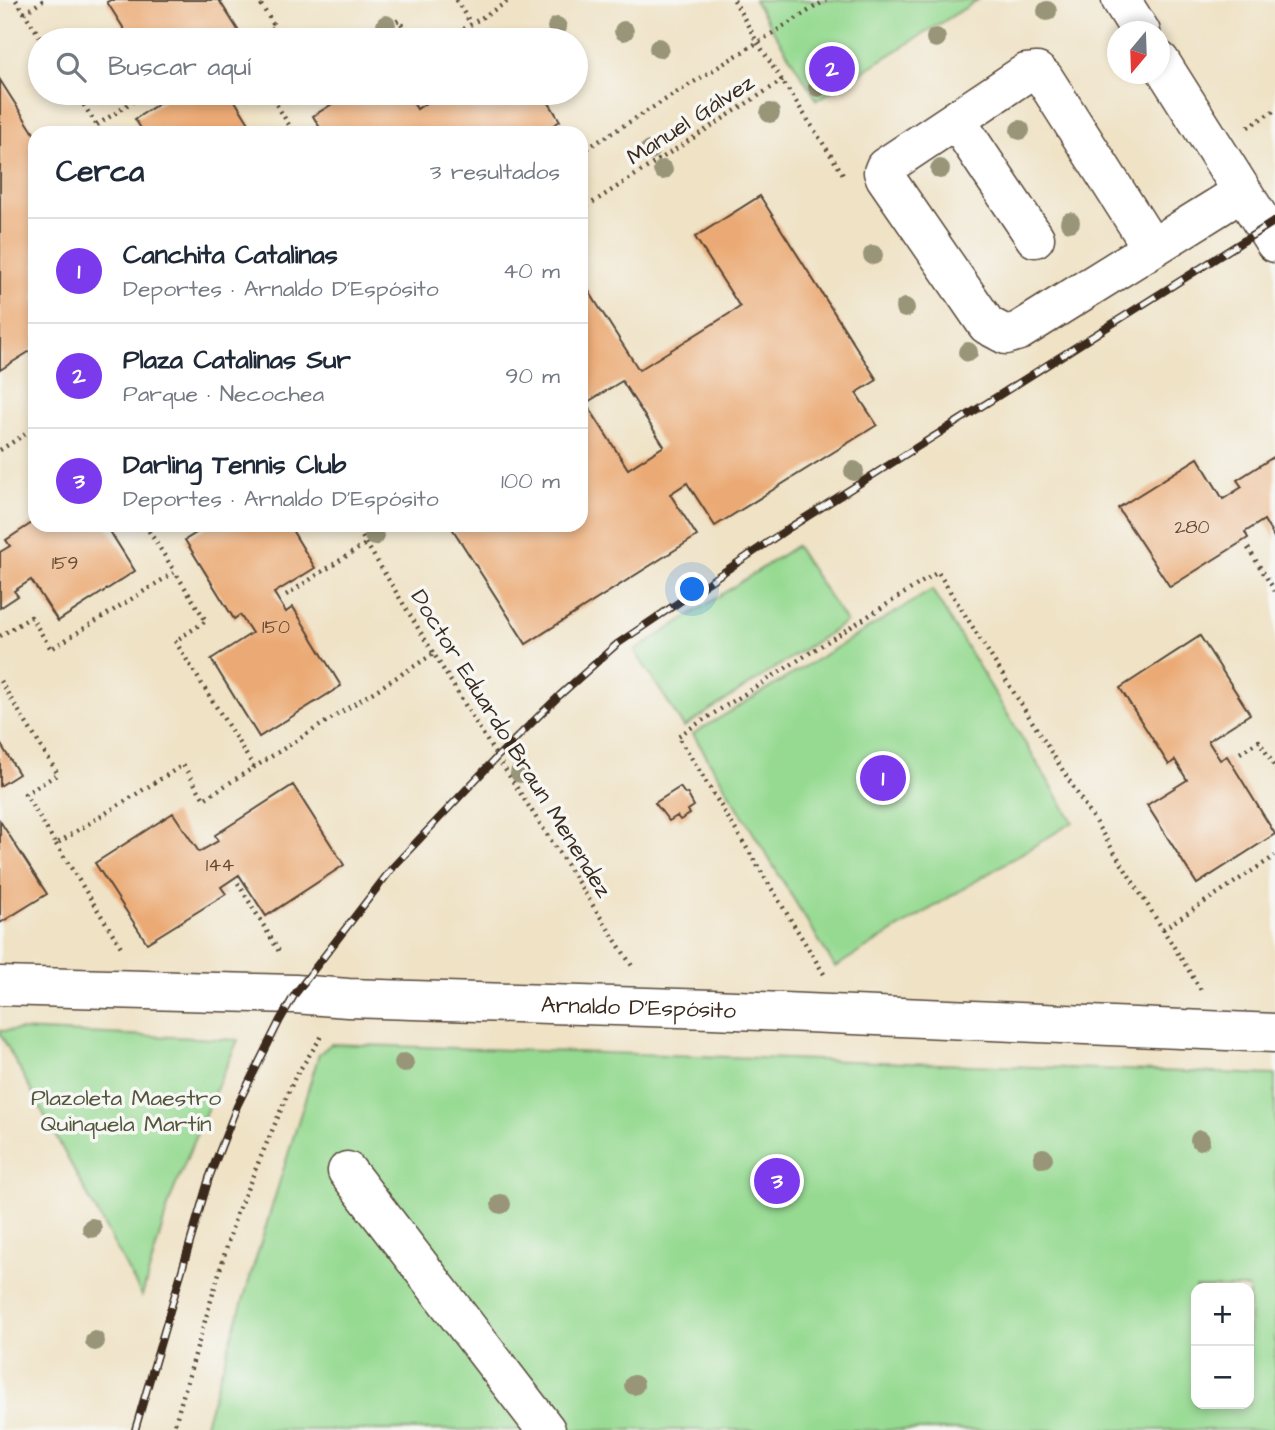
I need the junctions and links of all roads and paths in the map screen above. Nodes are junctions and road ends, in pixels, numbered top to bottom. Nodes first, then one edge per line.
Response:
1 (16, 0) edge
2 (44, 0) edge
3 (258, 0) edge
4 (456, 0) edge
5 (510, 0) edge
6 (826, 0) edge
7 (1121, 0) edge
8 (24, 13) junction
9 (1134, 21) edge
10 (471, 24) junction
11 (34, 28) edge
12 (273, 28) edge
13 (386, 28) edge
14 (404, 28) edge
15 (465, 28) edge
16 (1170, 77) edge
17 (783, 80) dead end
18 (84, 105) edge
19 (128, 105) edge
20 (278, 105) edge
21 (956, 120) junction
22 (97, 125) joint
23 (290, 126) edge
24 (588, 148) edge
25 (1242, 192) junction
26 (588, 205) edge
27 (1035, 239) dead end
28 (1275, 243) edge
29 (1152, 247) junction
30 (28, 432) edge
31 (0, 450) edge
32 (149, 532) edge
33 (360, 532) edge
34 (367, 543) junction
35 (1248, 548) dead end
36 (175, 572) junction
37 (1275, 591) edge
38 (286, 595) dead end
39 (0, 636) edge
40 (435, 653) junction
41 (0, 681) edge
42 (1240, 753) dead end
43 (254, 767) junction
44 (1275, 767) edge
45 (56, 844) junction
46 (1275, 856) edge
47 (238, 883) dead end
48 (1163, 929) junction
49 (124, 951) dead end
50 (279, 960) dead end
51 (633, 967) dead end
52 (826, 977) dead end
53 (0, 986) edge
54 (1203, 992) dead end
55 (348, 998) junction
56 (1275, 1033) edge
57 (347, 1171) dead end
58 (173, 1430) edge
59 (545, 1430) edge

1 - 8 path
2 - 8 path
3 - 12 path
4 - 10 path
5 - 10 path
6 - 24 path
7 - 9 street
8 - 11 path
10 - 15 path
13 - 14 path
16 - 25 street
17 - 26 path, Manuel Gálvez
18 - 22 path
19 - 22 path
20 - 23 path
21 - 27 street
21 - 29 street
21 - 29 street
25 - 28 street
25 - 29 street
30 - 31 path
32 - 36 path
33 - 34 path, Doctor Eduardo Braun Menendez
34 - 38 path
34 - 40 path, Doctor Eduardo Braun Menendez
35 - 37 path
36 - 39 path
36 - 43 path
40 - 43 path
40 - 51 path, Doctor Eduardo Braun Menendez
41 - 45 path
42 - 44 path
43 - 45 path
45 - 49 path
46 - 48 path
47 - 50 path
48 - 52 path
48 - 54 path
53 - 55 street, Arnaldo D'Espósito
55 - 56 street, Arnaldo D'Espósito
55 - 58 path
57 - 59 street

